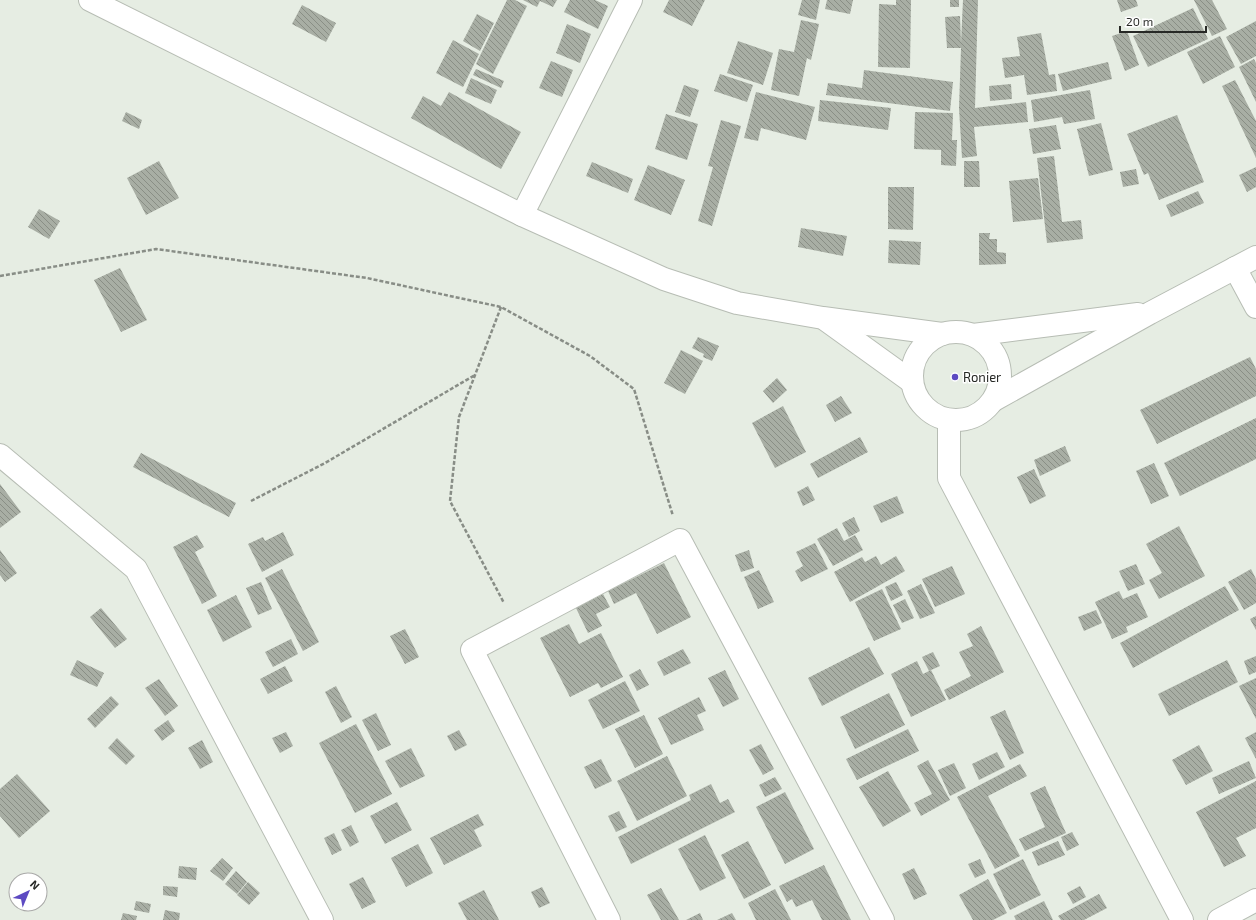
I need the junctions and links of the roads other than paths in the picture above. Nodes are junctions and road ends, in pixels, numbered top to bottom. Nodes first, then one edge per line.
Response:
1 (90, 0) edge
2 (631, 0) edge
3 (522, 215) junction
4 (1256, 257) edge
5 (1235, 268) junction
6 (1256, 307) edge
7 (1150, 313) junction
8 (823, 318) junction
9 (942, 334) junction
10 (973, 335) junction
11 (912, 382) junction
12 (994, 400) junction
13 (949, 420) junction
14 (0, 455) edge
15 (1256, 900) edge
16 (322, 920) edge
17 (609, 920) edge
18 (883, 920) edge
19 (1182, 920) edge
20 (1219, 920) edge

1 - 3 street
2 - 3 street
3 - 8 street
4 - 5 street
5 - 6 street
5 - 7 street
7 - 10 street
7 - 12 street
8 - 9 street
8 - 11 street
9 - 10 street
9 - 11 street
10 - 12 street
11 - 13 street
12 - 13 street
13 - 19 street
14 - 16 street
15 - 20 street
17 - 18 street

